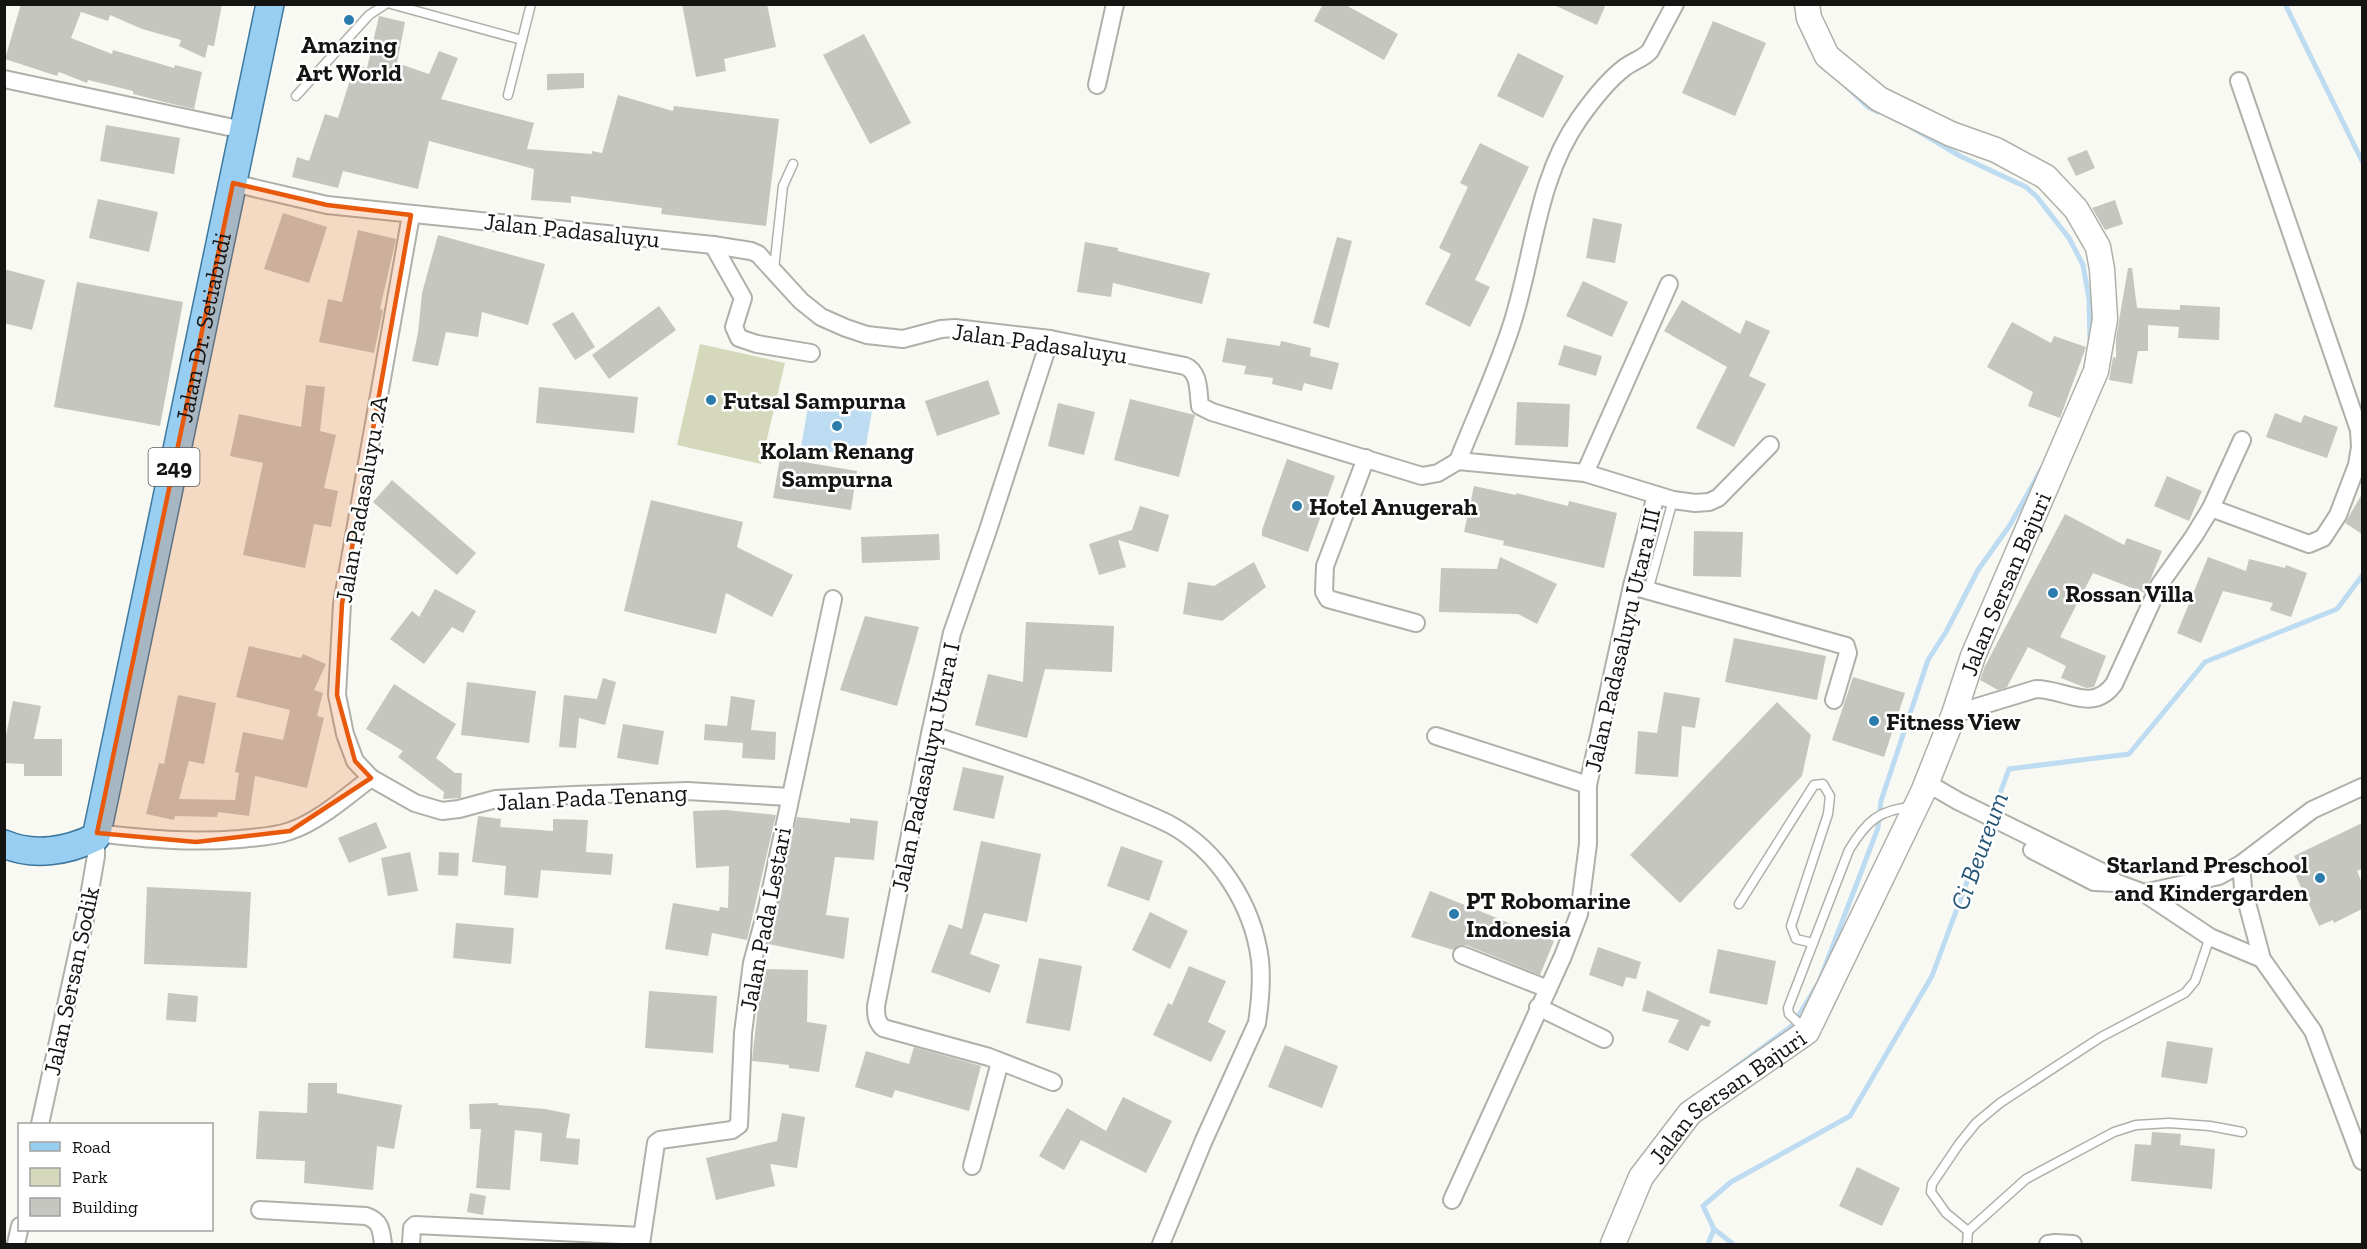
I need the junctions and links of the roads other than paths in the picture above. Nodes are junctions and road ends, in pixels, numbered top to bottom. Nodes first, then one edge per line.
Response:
1 (270, 4) edge
2 (386, 4) edge
3 (391, 4) edge
4 (531, 4) edge
5 (1115, 4) edge
6 (1675, 4) edge
7 (1807, 4) edge
8 (522, 40) junction
9 (4, 79) edge
10 (2239, 81) dead end
11 (1096, 85) dead end
12 (508, 95) dead end
13 (296, 96) dead end
14 (243, 130) junction
15 (793, 164) dead end
16 (233, 183) junction
17 (411, 215) junction
18 (713, 245) junction
19 (774, 269) junction
20 (1669, 284) dead end
21 (1050, 339) junction
22 (811, 353) dead end
23 (2242, 440) dead end
24 (1770, 445) dead end
25 (1366, 458) junction
26 (1458, 461) junction
27 (1585, 473) junction
28 (1656, 495) junction
29 (1673, 500) junction
30 (2211, 508) junction
31 (1632, 586) junction
32 (1648, 591) junction
33 (832, 600) dead end
34 (1416, 623) dead end
35 (1834, 700) dead end
36 (1954, 714) junction
37 (930, 734) junction
38 (1436, 736) dead end
39 (370, 778) junction
40 (1588, 785) junction
41 (2362, 787) edge
42 (1922, 794) junction
43 (790, 797) junction
44 (97, 835) junction
45 (4, 844) edge
46 (2241, 864) junction
47 (2144, 893) junction
48 (1739, 904) dead end
49 (2210, 937) junction
50 (1814, 943) junction
51 (1462, 955) dead end
52 (2262, 959) junction
53 (1548, 989) junction
54 (1538, 1007) junction
55 (1801, 1024) junction
56 (1604, 1039) dead end
57 (1000, 1062) junction
58 (1053, 1082) dead end
59 (40, 1123) edge
60 (2242, 1132) dead end
61 (2362, 1161) edge
62 (972, 1166) dead end
63 (1452, 1200) dead end
64 (260, 1210) dead end
65 (1968, 1232) junction
66 (641, 1240) edge
67 (382, 1245) edge
68 (411, 1245) edge
69 (1161, 1245) edge
70 (1613, 1245) edge
71 (1967, 1245) edge
72 (2048, 1245) edge
73 (2073, 1245) edge

1 - 14 main road, Jalan Dr. Setiabudi / 249
2 - 13 lane
3 - 8 lane
4 - 8 lane
5 - 11 street
6 - 26 street
7 - 36 main road, Jalan Sersan Bajuri
8 - 12 lane
9 - 14 street
10 - 30 street
14 - 16 main road, Jalan Dr. Setiabudi / 249
15 - 19 lane
16 - 17 street, Jalan Padasaluyu
16 - 44 main road, Jalan Dr. Setiabudi / 249
17 - 18 street, Jalan Padasaluyu
17 - 39 street, Jalan Padasaluyu 2A
18 - 19 street, Jalan Padasaluyu
18 - 22 street
19 - 21 street, Jalan Padasaluyu
20 - 27 street
21 - 25 street, Jalan Padasaluyu
21 - 37 street, Jalan Padasaluyu Utara I
23 - 30 street
24 - 29 street
25 - 26 street, Jalan Padasaluyu
25 - 34 street
26 - 27 street
27 - 28 street
28 - 29 street
28 - 31 street, Jalan Padasaluyu Utara III
29 - 32 lane
30 - 36 street
31 - 32 street
31 - 40 street, Jalan Padasaluyu Utara III
32 - 35 street
33 - 43 street, Jalan Pada Lestari
36 - 42 main road, Jalan Sersan Bajuri
37 - 57 street, Jalan Padasaluyu Utara I
37 - 69 street
38 - 40 street, Jalan Padasaluyu Utara III
39 - 43 street, Jalan Pada Tenang
39 - 44 street
40 - 53 street, Jalan Padasaluyu Utara III
41 - 46 street
42 - 47 street
42 - 50 lane
42 - 55 main road, Jalan Sersan Bajuri
43 - 66 street, Jalan Pada Lestari
44 - 45 main road
44 - 59 street, Jalan Sersan Sodik
46 - 47 street
46 - 52 street
47 - 49 street
48 - 50 lane
49 - 52 street
49 - 65 lane
50 - 55 lane
51 - 53 street
52 - 61 street
53 - 54 street, Jalan Padasaluyu Utara III
54 - 56 street
54 - 63 street, Jalan Padasaluyu Utara III
55 - 70 main road, Jalan Sersan Bajuri
57 - 58 street, Jalan Padasaluyu Utara I
57 - 62 street
60 - 65 lane
64 - 67 street
65 - 71 lane
66 - 68 street
72 - 73 street

